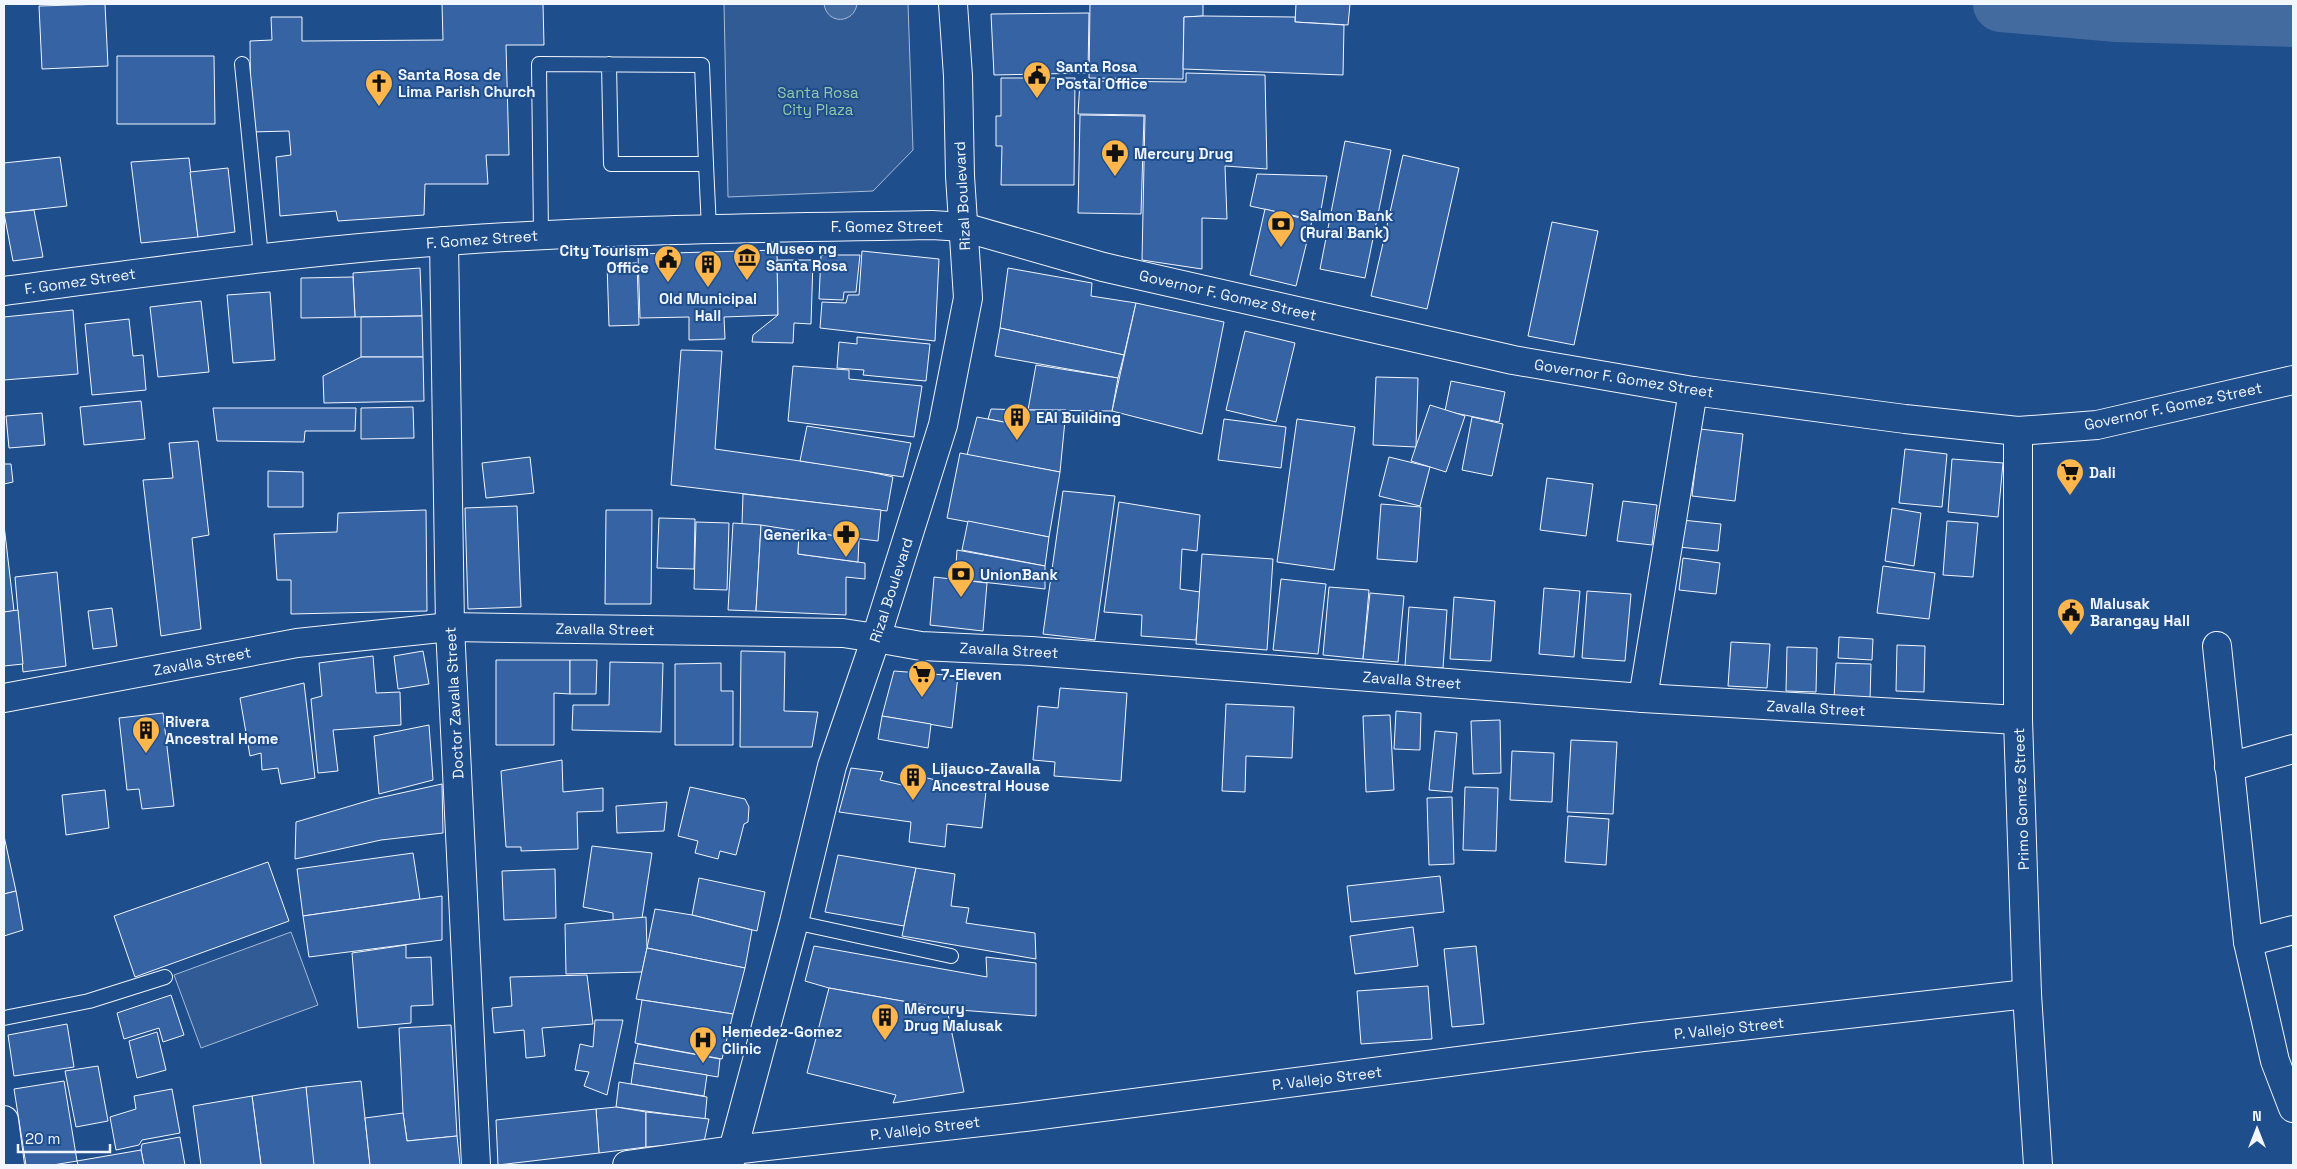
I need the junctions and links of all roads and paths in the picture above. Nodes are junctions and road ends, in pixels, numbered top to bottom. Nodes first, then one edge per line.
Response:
1 (953, 4) edge
2 (242, 64) dead end
3 (609, 64) junction
4 (706, 164) junction
5 (964, 227) junction
6 (709, 229) junction
7 (541, 235) junction
8 (444, 241) junction
9 (261, 257) junction
10 (4, 291) edge
11 (2293, 380) edge
12 (1693, 391) junction
13 (2018, 431) junction
14 (450, 627) junction
15 (876, 638) junction
16 (2217, 646) dead end
17 (4, 698) edge
18 (1643, 698) junction
19 (2018, 720) junction
20 (2293, 749) edge
21 (2229, 766) junction
22 (794, 922) junction
23 (2293, 930) edge
24 (2248, 942) junction
25 (952, 956) dead end
26 (165, 977) dead end
27 (2027, 994) junction
28 (4, 1018) edge
29 (2293, 1108) edge
30 (4, 1120) edge
31 (731, 1158) edge
32 (10, 1165) edge
33 (476, 1165) edge
34 (627, 1165) edge
35 (2038, 1165) edge

1 - 5 street, Rizal Boulevard
2 - 9 lane
3 - 4 lane
3 - 4 lane
3 - 7 lane
4 - 6 lane
5 - 6 street, F. Gomez Street
5 - 12 street, Governor F. Gomez Street
5 - 15 street, Rizal Boulevard
6 - 7 street, F. Gomez Street
7 - 8 street, F. Gomez Street
8 - 9 street, F. Gomez Street
8 - 14 street, Doctor Zavalla Street
9 - 10 street, F. Gomez Street
11 - 13 street, Governor F. Gomez Street
12 - 13 street, Governor F. Gomez Street
12 - 18 street
13 - 19 street, Primo Gomez Street
14 - 15 street, Zavalla Street
14 - 17 street, Zavalla Street
14 - 33 street, Doctor Zavalla Street
15 - 18 street, Zavalla Street
15 - 22 street, Rizal Boulevard
16 - 21 street
18 - 19 street, Zavalla Street
19 - 27 street, Primo Gomez Street
20 - 21 street
21 - 24 street
22 - 25 lane
22 - 31 street, Rizal Boulevard
23 - 24 street
24 - 29 street
26 - 28 lane
27 - 31 street, P. Vallejo Street
27 - 35 street, Primo Gomez Street
30 - 32 street
31 - 34 street, P. Vallejo Street

